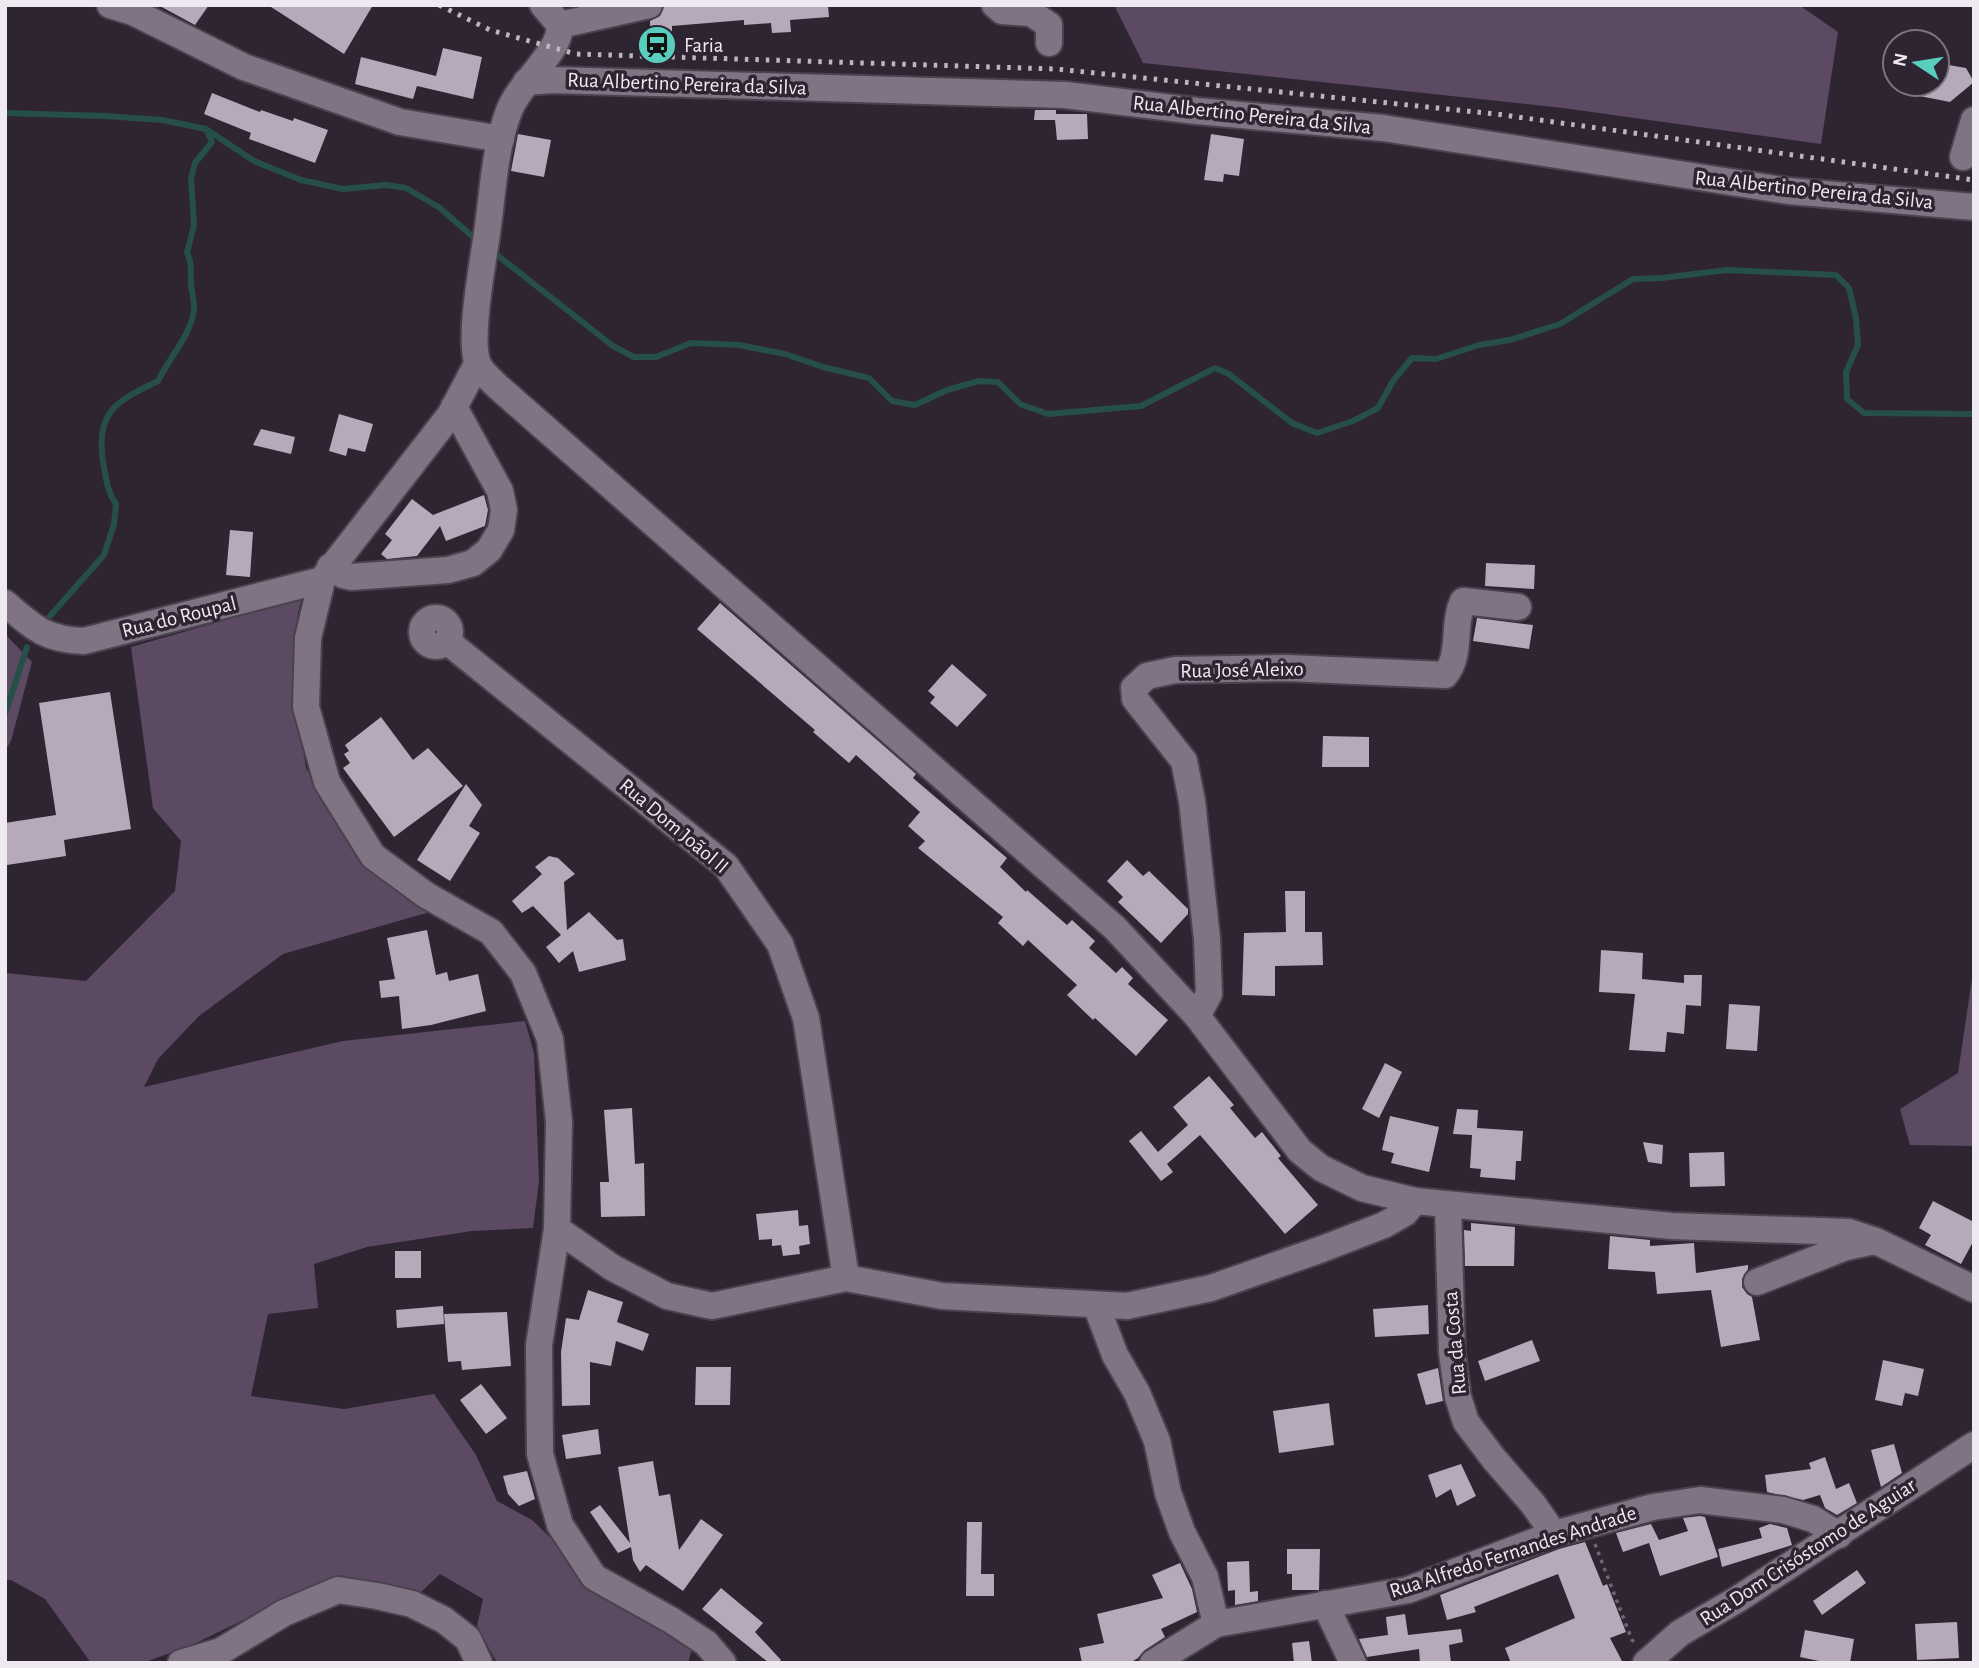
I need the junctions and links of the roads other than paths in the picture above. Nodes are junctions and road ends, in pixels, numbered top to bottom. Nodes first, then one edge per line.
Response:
1 (110, 5) edge
2 (542, 5) edge
3 (649, 5) edge
4 (996, 5) edge
5 (560, 25) junction
6 (1049, 43) dead end
7 (526, 82) junction
8 (1974, 120) edge
9 (501, 139) junction
10 (1963, 157) dead end
11 (1974, 208) edge
12 (477, 364) junction
13 (454, 407) junction
14 (326, 573) junction
15 (5, 603) edge
16 (1518, 607) dead end
17 (448, 642) dead end
18 (1197, 1016) junction
19 (1415, 1200) junction
20 (1448, 1205) junction
21 (556, 1229) junction
22 (1876, 1241) junction
23 (846, 1278) junction
24 (1757, 1282) dead end
25 (1974, 1289) edge
26 (1096, 1305) junction
27 (1974, 1444) edge
28 (1554, 1534) junction
29 (1839, 1535) junction
30 (1325, 1604) junction
31 (1216, 1624) junction
32 (1648, 1660) edge
33 (181, 1663) edge
34 (480, 1663) edge
35 (723, 1663) edge
36 (1153, 1663) edge
37 (1353, 1663) edge

1 - 9 street
2 - 5 street
3 - 5 street
4 - 6 street
5 - 7 street
7 - 9 street
7 - 11 street, Rua Albertino Pereira da Silva
8 - 10 street
9 - 12 street
12 - 13 street
12 - 18 street
13 - 14 street
13 - 14 street
14 - 15 street, Rua do Roupal
14 - 21 street
16 - 18 street, Rua José Aleixo
17 - 23 street, Rua Dom Joãol II
18 - 19 street
19 - 20 street
19 - 26 street
20 - 22 street
20 - 28 street, Rua da Costa
21 - 23 street
21 - 35 street
22 - 24 street
22 - 25 street
23 - 26 street
26 - 31 street
27 - 29 street, Rua Dom Crisóstomo de Aguiar
28 - 29 street, Rua Alfredo Fernandes Andrade
28 - 30 street, Rua Alfredo Fernandes Andrade
29 - 32 street, Rua Dom Crisóstomo de Aguiar
30 - 31 street, Rua Alfredo Fernandes Andrade
30 - 37 street
31 - 36 street, Rua Alfredo Fernandes Andrade
33 - 34 street

